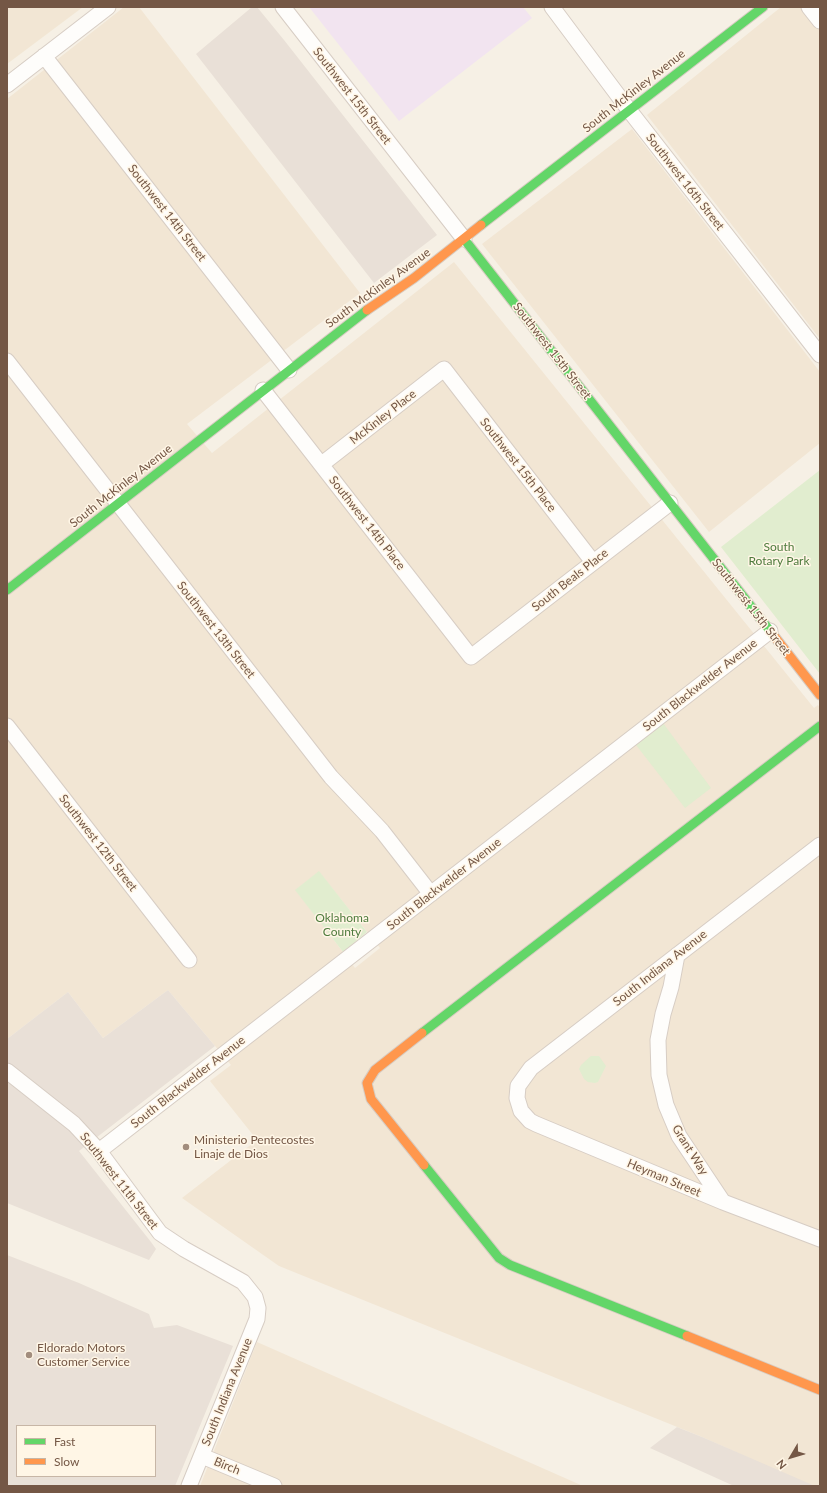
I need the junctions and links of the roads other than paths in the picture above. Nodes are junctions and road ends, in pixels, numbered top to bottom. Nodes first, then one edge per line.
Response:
1 (108, 7) edge
2 (283, 7) edge
3 (552, 7) edge
4 (763, 7) edge
5 (809, 7) edge
6 (820, 21) edge
7 (44, 56) junction
8 (7, 85) edge
9 (629, 110) junction
10 (464, 239) junction
11 (820, 355) edge
12 (7, 361) edge
13 (444, 369) joint
14 (289, 370) junction
15 (263, 390) junction
16 (322, 464) junction
17 (670, 503) junction
18 (118, 504) junction
19 (593, 562) junction
20 (7, 590) edge
21 (770, 631) junction
22 (471, 657) joint
23 (820, 695) edge
24 (7, 726) edge
25 (820, 726) edge
26 (820, 845) edge
27 (431, 894) junction
28 (677, 955) junction
29 (189, 960) dead end
30 (7, 1071) edge
31 (518, 1103) joint
32 (98, 1151) junction
33 (723, 1202) junction
34 (820, 1229) edge
35 (802, 1232) junction
36 (820, 1239) edge
37 (255, 1298) joint
38 (820, 1390) edge
39 (202, 1456) junction
40 (189, 1486) edge
41 (274, 1486) edge

1 - 7 street
2 - 10 street, Southwest 15th Street
3 - 9 street, Southwest 16th Street
4 - 9 street, South McKinley Avenue
5 - 6 street
7 - 8 street
7 - 14 street, Southwest 14th Street
9 - 10 street, South McKinley Avenue
9 - 11 street, Southwest 16th Street
10 - 14 street, South McKinley Avenue
10 - 17 street, Southwest 15th Street
12 - 18 street, Southwest 13th Street
13 - 16 street, McKinley Place
13 - 19 street, Southwest 15th Place
14 - 15 street, South McKinley Avenue
15 - 16 street, Southwest 14th Place
15 - 18 street, South McKinley Avenue
16 - 22 street, Southwest 14th Place
17 - 19 street, South Beals Place
17 - 21 street, Southwest 15th Street
18 - 20 street, South McKinley Avenue
18 - 27 street, Southwest 13th Street
19 - 22 street, South Beals Place
21 - 23 street, Southwest 15th Street
21 - 27 street, South Blackwelder Avenue
24 - 29 street, Southwest 12th Street
25 - 38 street
26 - 28 street, South Indiana Avenue
27 - 32 street, South Blackwelder Avenue
28 - 31 street, South Indiana Avenue
28 - 33 street, Grant Way
30 - 32 street, Southwest 11th Street
31 - 33 street, Heyman Street
32 - 37 street, Southwest 11th Street
33 - 35 street, Heyman Street
34 - 35 street
35 - 36 street, Heyman Street
37 - 39 street, South Indiana Avenue
39 - 40 street, South Indiana Avenue
39 - 41 street, Birch

